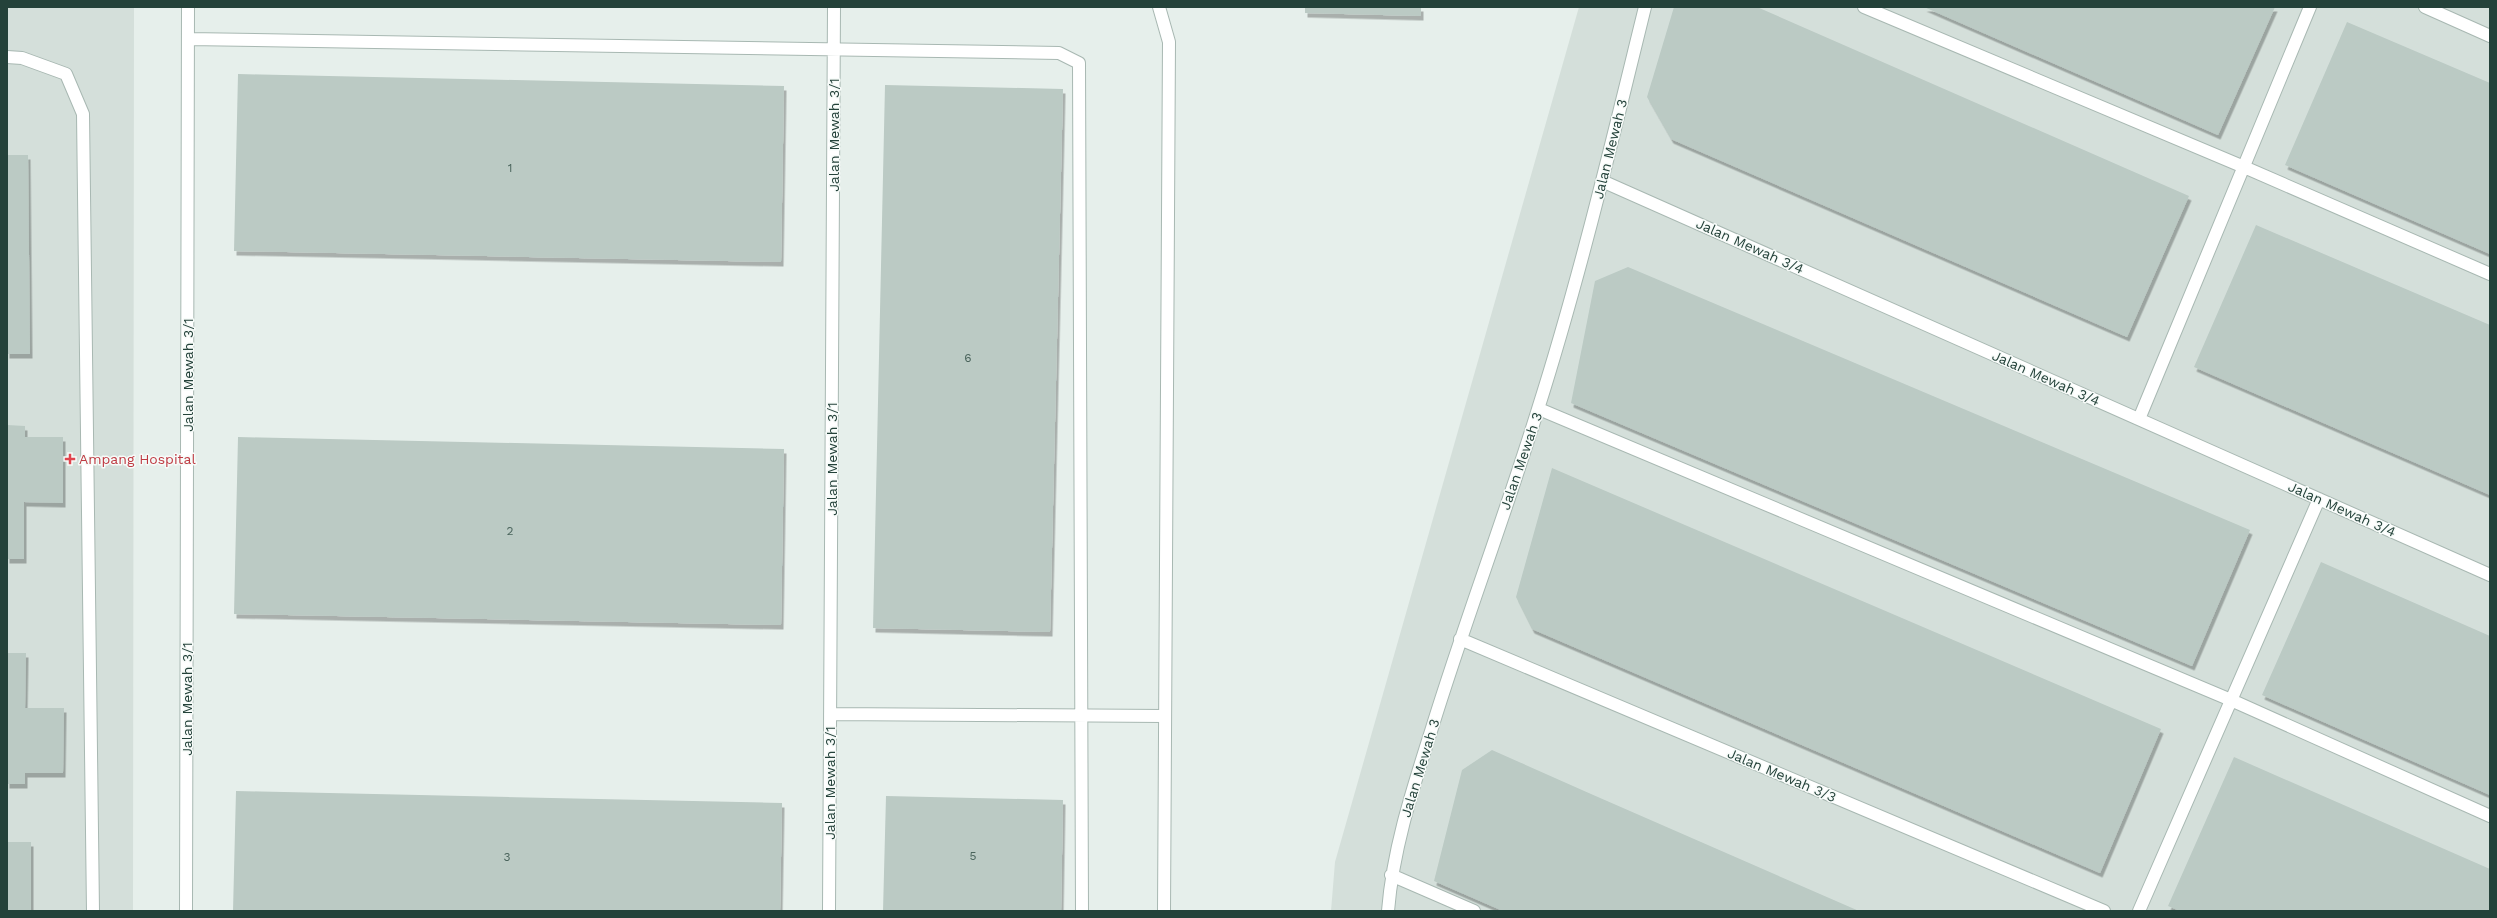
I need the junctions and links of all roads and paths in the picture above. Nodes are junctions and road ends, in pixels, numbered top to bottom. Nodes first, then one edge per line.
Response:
1 (188, 7) edge
2 (834, 7) edge
3 (1159, 7) edge
4 (1645, 7) edge
5 (1864, 7) edge
6 (2310, 7) edge
7 (2425, 7) edge
8 (2490, 36) edge
9 (188, 39) junction
10 (834, 49) junction
11 (7, 58) edge
12 (2244, 167) junction
13 (1602, 181) junction
14 (2490, 274) edge
15 (1539, 409) junction
16 (2139, 419) junction
17 (2318, 499) junction
18 (2490, 575) edge
19 (1460, 639) junction
20 (2231, 700) junction
21 (830, 714) junction
22 (1082, 716) junction
23 (1164, 716) junction
24 (2490, 816) edge
25 (1391, 875) junction
26 (93, 911) edge
27 (186, 911) edge
28 (829, 911) edge
29 (1082, 911) edge
30 (1164, 911) edge
31 (1388, 911) edge
32 (1474, 911) edge
33 (2104, 911) edge
34 (2139, 911) edge

1 - 9 street, Jalan Mewah 3/1
2 - 10 street, Jalan Mewah 3/1
3 - 23 street
4 - 13 street, Jalan Mewah 3
5 - 12 street
6 - 12 street
7 - 8 street
9 - 10 street
9 - 27 street, Jalan Mewah 3/1
10 - 21 street, Jalan Mewah 3/1
10 - 22 street
11 - 26 street
12 - 14 street
12 - 16 street
13 - 15 street, Jalan Mewah 3
13 - 16 street, Jalan Mewah 3/4
15 - 19 street, Jalan Mewah 3
15 - 20 street
16 - 17 street, Jalan Mewah 3/4
17 - 18 street, Jalan Mewah 3/4
17 - 20 street
19 - 25 street, Jalan Mewah 3
19 - 33 street, Jalan Mewah 3/3
20 - 24 street
20 - 34 street
21 - 22 street
21 - 28 street, Jalan Mewah 3/1
22 - 23 street
22 - 29 street
23 - 30 street
25 - 31 street, Jalan Mewah 3
25 - 32 street

